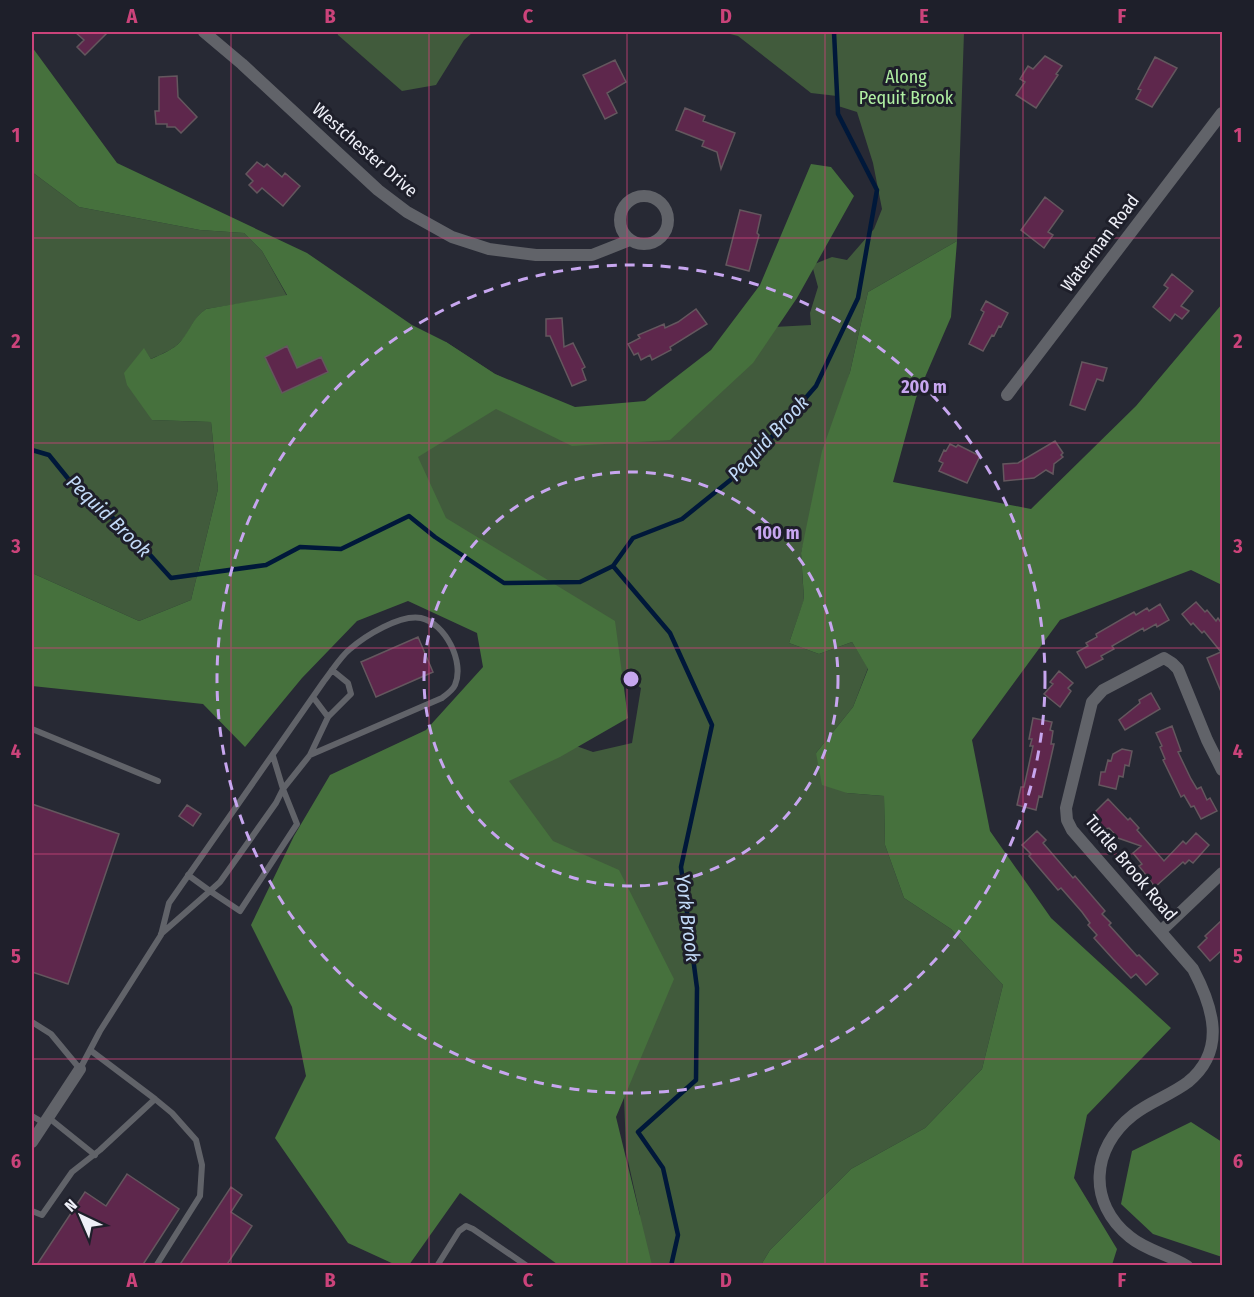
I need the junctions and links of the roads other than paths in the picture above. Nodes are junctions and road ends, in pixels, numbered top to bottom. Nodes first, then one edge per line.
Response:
1 (204, 32) edge
2 (1222, 113) edge
3 (630, 240) junction
4 (1007, 395) dead end
5 (332, 670) junction
6 (313, 697) junction
7 (328, 717) junction
8 (32, 729) edge
9 (310, 755) junction
10 (273, 756) junction
11 (1222, 770) edge
12 (158, 781) dead end
13 (283, 789) junction
14 (1222, 873) edge
15 (188, 875) junction
16 (210, 891) junction
17 (1161, 931) junction
18 (161, 935) junction
19 (32, 1022) edge
20 (90, 1050) junction
21 (80, 1069) junction
22 (155, 1099) junction
23 (32, 1116) edge
24 (46, 1120) junction
25 (32, 1142) edge
26 (95, 1155) junction
27 (32, 1211) edge
28 (1184, 1265) edge
29 (156, 1266) edge
30 (437, 1266) edge
31 (527, 1266) edge

1 - 3 street, Westchester Drive
2 - 4 street, Waterman Road
3 - 3 street, Westchester Drive
5 - 6 lane
5 - 7 lane
5 - 9 lane
6 - 7 lane
6 - 10 lane
7 - 9 lane
8 - 12 lane
9 - 13 lane
10 - 13 lane
10 - 15 lane
11 - 17 street, Turtle Brook Road
13 - 16 lane
13 - 16 lane
14 - 17 street
15 - 16 lane
15 - 18 lane
16 - 18 lane
17 - 28 street, Turtle Brook Road
18 - 20 lane
19 - 21 lane
20 - 21 lane
20 - 22 lane
21 - 24 street
22 - 26 lane
22 - 29 lane
23 - 24 lane
24 - 25 street
24 - 26 lane
26 - 27 lane
30 - 31 lane

